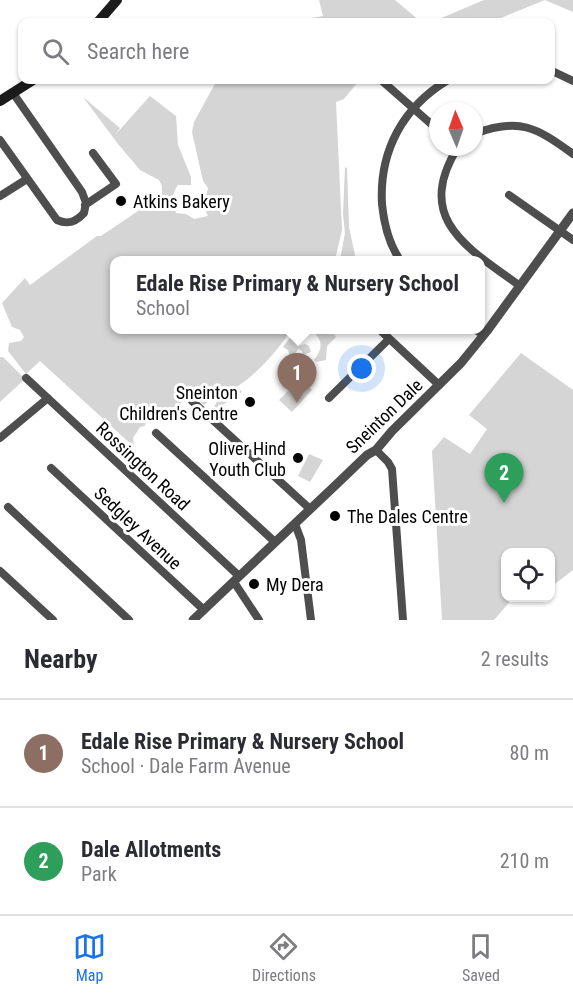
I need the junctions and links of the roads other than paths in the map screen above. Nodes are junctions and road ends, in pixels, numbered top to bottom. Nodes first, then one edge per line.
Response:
1 (112, 2) edge
2 (101, 18) edge
3 (555, 72) edge
4 (573, 81) edge
5 (27, 84) edge
6 (385, 84) edge
7 (441, 84) edge
8 (13, 93) junction
9 (0, 101) edge
10 (412, 108) junction
11 (429, 122) edge
12 (483, 131) edge
13 (0, 140) edge
14 (93, 153) dead end
15 (573, 154) edge
16 (454, 156) edge
17 (27, 179) junction
18 (509, 195) dead end
19 (0, 196) edge
20 (85, 205) junction
21 (573, 213) edge
22 (560, 231) junction
23 (573, 240) edge
24 (397, 256) edge
25 (478, 256) edge
26 (485, 261) edge
27 (520, 286) junction
28 (485, 326) edge
29 (384, 334) edge
30 (478, 334) edge
31 (389, 339) junction
32 (26, 378) dead end
33 (439, 385) junction
34 (332, 393) dead end
35 (48, 398) junction
36 (192, 401) dead end
37 (156, 433) dead end
38 (0, 438) edge
39 (376, 450) junction
40 (51, 468) dead end
41 (8, 507) dead end
42 (310, 509) junction
43 (295, 524) junction
44 (275, 542) junction
45 (0, 571) edge
46 (236, 579) junction
47 (200, 616) edge
48 (53, 620) edge
49 (129, 620) edge
50 (259, 620) edge
51 (311, 620) edge
52 (403, 620) edge

1 - 2 main road
3 - 4 street
5 - 8 main road
6 - 10 street
7 - 10 street
8 - 9 main road
8 - 20 street
10 - 11 street
10 - 24 street
12 - 15 street
13 - 17 street
14 - 20 street
16 - 25 street
17 - 19 street
17 - 20 street
18 - 22 street
21 - 22 street, Sneinton Dale
22 - 23 street
22 - 27 street, Sneinton Dale
26 - 27 street
27 - 28 street, Sneinton Dale
29 - 31 street
30 - 33 street, Sneinton Dale
31 - 33 street
31 - 34 street
32 - 35 street, Rossington Road
33 - 39 street, Sneinton Dale
35 - 38 street
35 - 46 street, Rossington Road
36 - 42 street
37 - 44 street
39 - 42 street, Sneinton Dale
39 - 52 street
40 - 47 street, Sedgley Avenue
41 - 49 street
42 - 43 street, Sneinton Dale
43 - 44 street, Sneinton Dale
43 - 51 street
44 - 46 street, Sneinton Dale
45 - 48 street
46 - 47 street, Sneinton Dale
46 - 50 street, Rossington Road

